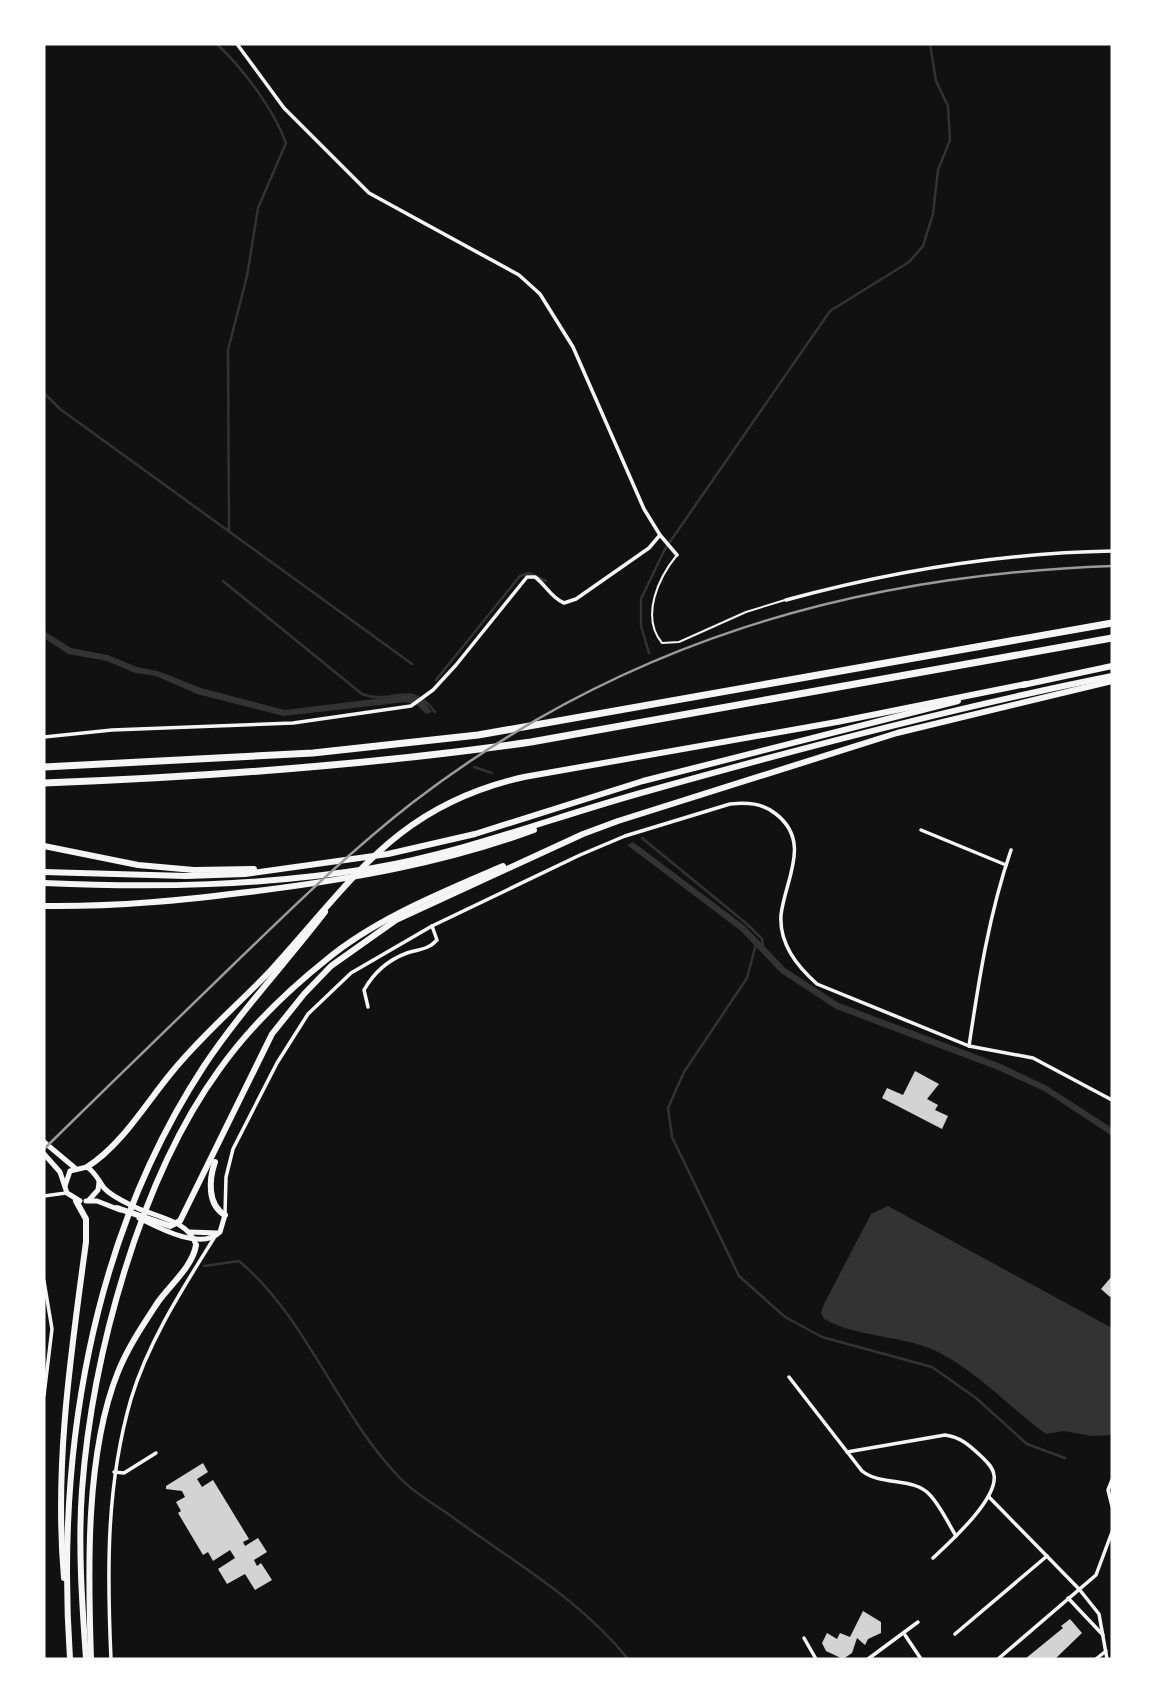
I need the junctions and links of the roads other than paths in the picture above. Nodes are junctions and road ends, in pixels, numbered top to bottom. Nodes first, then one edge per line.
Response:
1 (237, 44) edge
2 (660, 535) junction
3 (1112, 551) edge
4 (677, 555) joint
5 (786, 600) joint
6 (1112, 623) edge
7 (1112, 638) edge
8 (1112, 666) edge
9 (1112, 679) edge
10 (1027, 684) junction
11 (44, 737) edge
12 (44, 767) edge
13 (44, 783) edge
14 (584, 809) junction
15 (921, 831) dead end
16 (583, 834) junction
17 (44, 846) edge
18 (1011, 850) dead end
19 (367, 862) junction
20 (1006, 865) junction
21 (294, 869) junction
22 (44, 872) edge
23 (44, 883) edge
24 (44, 906) edge
25 (432, 926) junction
26 (368, 1007) dead end
27 (969, 1046) junction
28 (1112, 1100) edge
29 (222, 1141) junction
30 (44, 1142) edge
31 (44, 1154) edge
32 (87, 1167) junction
33 (75, 1168) junction
34 (99, 1179) junction
35 (65, 1186) junction
36 (67, 1193) junction
37 (44, 1196) edge
38 (76, 1200) junction
39 (86, 1201) junction
40 (117, 1208) junction
41 (225, 1215) junction
42 (177, 1224) junction
43 (189, 1232) junction
44 (220, 1232) junction
45 (214, 1238) junction
46 (195, 1242) junction
47 (44, 1281) edge
48 (789, 1377) dead end
49 (44, 1395) edge
50 (847, 1452) junction
51 (156, 1453) dead end
52 (114, 1472) junction
53 (1112, 1480) edge
54 (989, 1497) junction
55 (1112, 1506) edge
56 (1112, 1532) edge
57 (956, 1536) junction
58 (1047, 1556) junction
59 (933, 1558) dead end
60 (1079, 1589) junction
61 (1068, 1598) junction
62 (918, 1622) dead end
63 (68, 1629) junction
64 (905, 1634) junction
65 (955, 1634) dead end
66 (1103, 1634) junction
67 (804, 1638) dead end
68 (1106, 1651) junction
69 (70, 1659) edge
70 (89, 1659) edge
71 (111, 1659) edge
72 (816, 1659) edge
73 (868, 1659) edge
74 (921, 1659) edge
75 (998, 1659) edge
76 (1096, 1659) edge
77 (1107, 1659) edge

1 - 2 street
2 - 4 street
2 - 11 street
3 - 5 street
4 - 5 lane
6 - 12 highway
7 - 13 highway
8 - 10 highway
9 - 14 highway
9 - 16 highway
10 - 19 highway
10 - 21 highway
14 - 23 highway
14 - 24 highway
15 - 20 street
16 - 29 highway
16 - 70 highway
17 - 21 highway
18 - 20 street
19 - 32 highway
19 - 63 highway
20 - 27 street
21 - 22 highway
25 - 26 street
25 - 27 street
25 - 41 street
27 - 28 street
29 - 41 highway
29 - 42 highway
30 - 33 main road
31 - 35 main road
32 - 33 main road
32 - 34 main road
33 - 35 main road
34 - 39 main road
34 - 42 main road
35 - 36 main road
36 - 37 street
36 - 38 main road
38 - 39 main road
38 - 63 highway
39 - 40 main road
40 - 42 highway
40 - 46 main road
41 - 44 main road
42 - 43 main road
43 - 44 main road
43 - 46 main road
44 - 45 main road
45 - 46 main road
45 - 52 street
46 - 70 highway
47 - 49 street
48 - 50 street
50 - 54 street
50 - 57 street
51 - 52 street
52 - 71 street
53 - 55 street
54 - 57 street
54 - 58 street
56 - 60 street
57 - 59 street
58 - 60 street
58 - 65 street
60 - 61 street
60 - 66 street
61 - 66 street
61 - 75 street
62 - 64 street
63 - 69 highway
64 - 73 street
64 - 74 street
66 - 68 street
67 - 72 street
68 - 76 street
68 - 77 street

